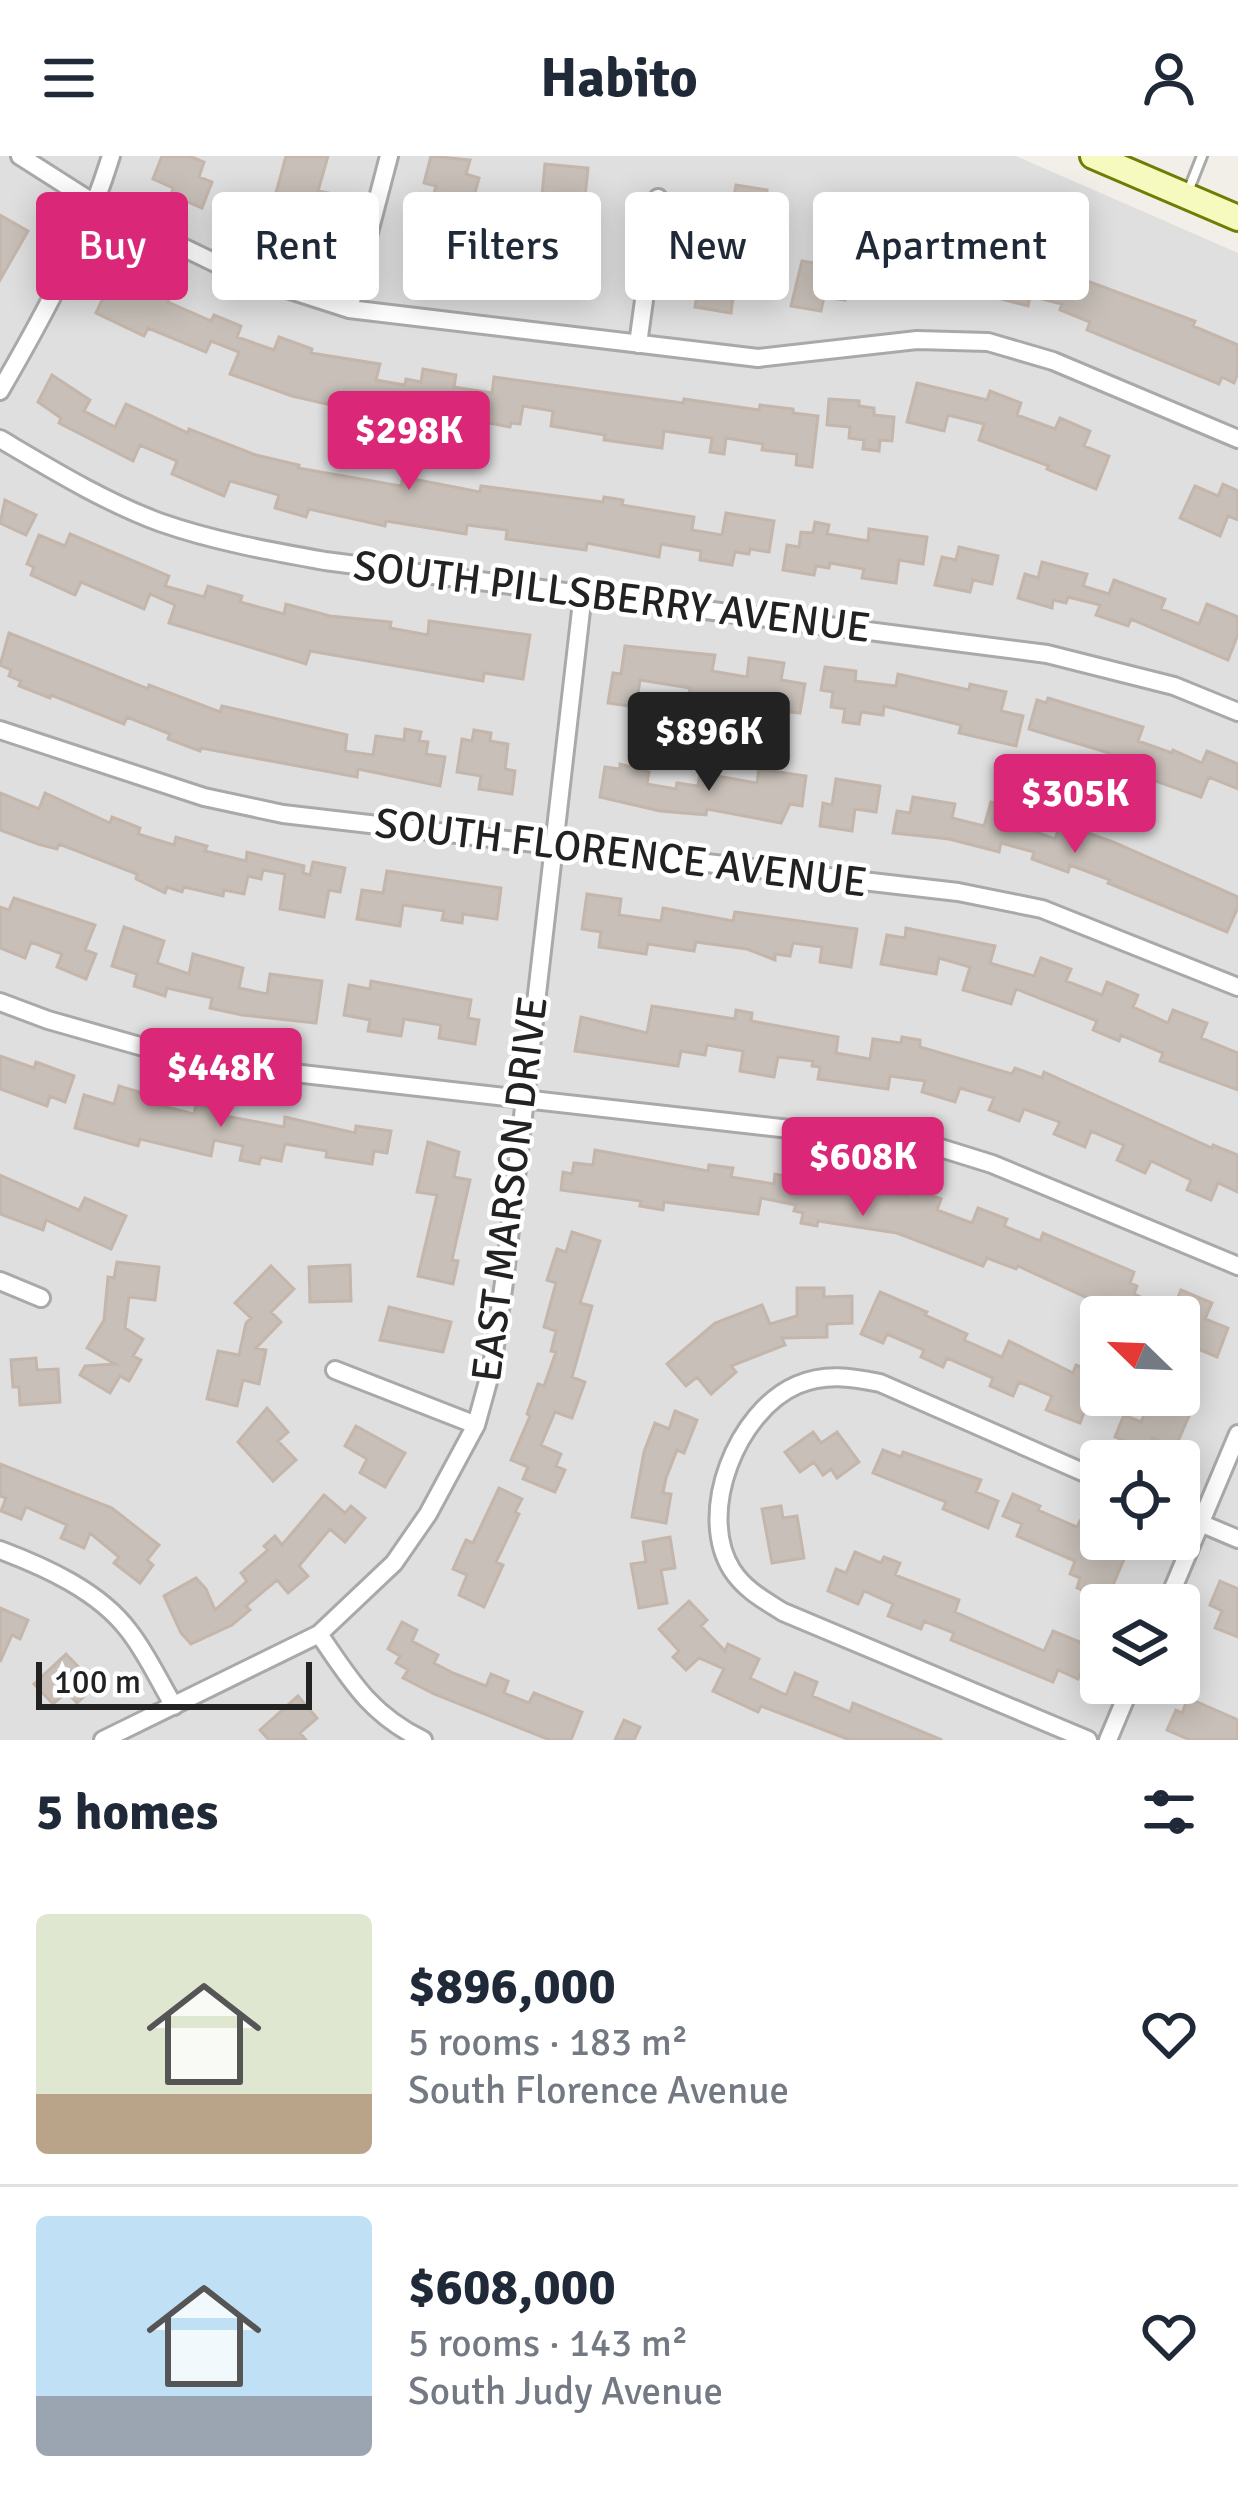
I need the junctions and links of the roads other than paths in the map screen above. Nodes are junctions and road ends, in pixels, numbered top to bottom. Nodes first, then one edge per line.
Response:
1 (20, 156) edge
2 (111, 156) edge
3 (389, 156) edge
4 (1093, 156) edge
5 (1202, 156) edge
6 (79, 192) edge
7 (100, 192) edge
8 (1186, 196) junction
9 (1238, 218) edge
10 (188, 249) edge
11 (51, 300) edge
12 (644, 300) edge
13 (349, 309) junction
14 (638, 344) junction
15 (0, 391) edge
16 (0, 439) edge
17 (1238, 440) edge
18 (583, 593) junction
19 (1238, 712) edge
20 (0, 730) edge
21 (554, 845) junction
22 (1238, 987) edge
23 (0, 1001) edge
24 (523, 1096) junction
25 (1238, 1266) edge
26 (0, 1281) edge
27 (41, 1298) dead end
28 (335, 1370) dead end
29 (476, 1425) junction
30 (1238, 1434) edge
31 (1080, 1471) edge
32 (1201, 1524) junction
33 (1238, 1539) edge
34 (0, 1550) edge
35 (1175, 1584) edge
36 (319, 1634) junction
37 (1123, 1704) edge
38 (174, 1706) junction
39 (103, 1740) edge
40 (423, 1740) edge
41 (1088, 1740) edge
42 (1108, 1740) edge

1 - 6 street
2 - 7 street
3 - 13 street
4 - 8 main road
5 - 8 lane
8 - 9 main road
10 - 13 street
11 - 15 street
12 - 14 street
13 - 14 street
14 - 17 street
16 - 18 street, SOUTH PILLSBERRY AVENUE
18 - 19 street, SOUTH PILLSBERRY AVENUE
18 - 21 street, EAST MARSON DRIVE
20 - 21 street, SOUTH FLORENCE AVENUE
21 - 22 street, SOUTH FLORENCE AVENUE
21 - 24 street, EAST MARSON DRIVE
23 - 24 street
24 - 25 street
24 - 29 street, EAST MARSON DRIVE
26 - 27 street
28 - 29 street
29 - 36 street, EAST MARSON DRIVE
30 - 32 street
31 - 41 street
32 - 33 street
32 - 35 street
34 - 38 street
36 - 38 street, EAST MARSON DRIVE
36 - 40 street
37 - 42 street
38 - 39 street, EAST MARSON DRIVE

